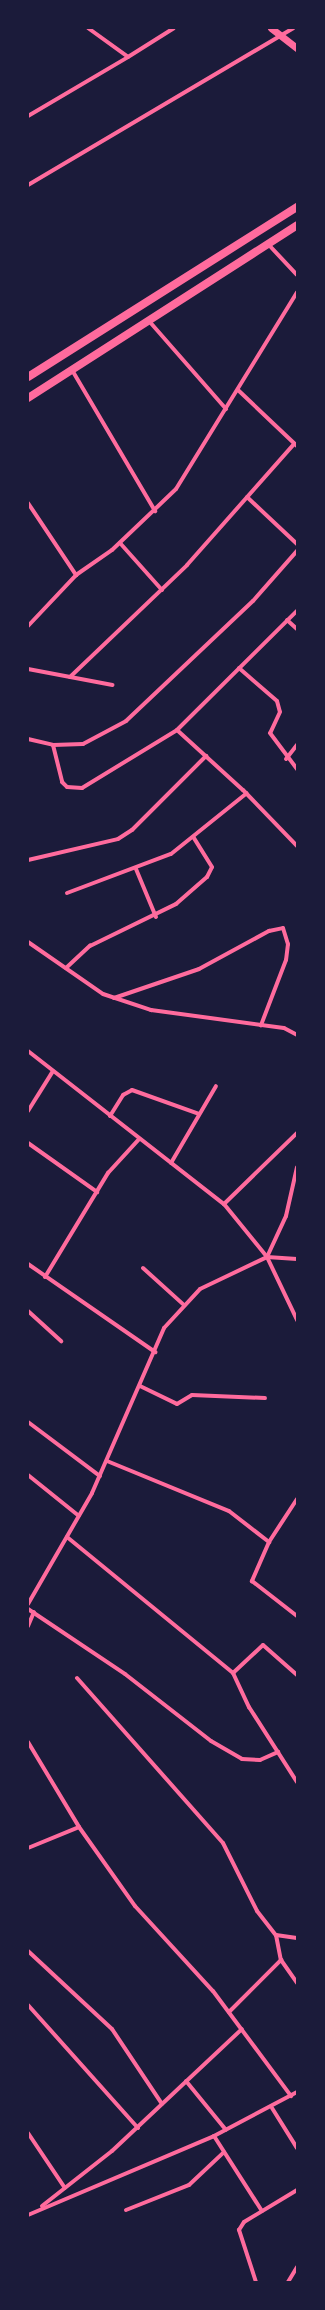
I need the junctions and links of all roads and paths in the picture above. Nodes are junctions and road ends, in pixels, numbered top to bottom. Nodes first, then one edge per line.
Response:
1 (88, 28) edge
2 (174, 28) edge
3 (272, 28) edge
4 (293, 28) edge
5 (282, 35) junction
6 (297, 48) edge
7 (128, 57) junction
8 (28, 116) edge
9 (28, 185) edge
10 (297, 207) edge
11 (297, 225) edge
12 (268, 244) junction
13 (297, 275) edge
14 (297, 292) edge
15 (149, 321) junction
16 (72, 370) junction
17 (28, 378) edge
18 (238, 390) junction
19 (28, 398) edge
20 (226, 409) junction
21 (296, 445) edge
22 (247, 497) junction
23 (28, 503) edge
24 (155, 510) junction
25 (120, 543) junction
26 (297, 544) edge
27 (297, 551) edge
28 (76, 575) junction
29 (162, 590) junction
30 (297, 611) edge
31 (288, 620) junction
32 (28, 626) edge
33 (297, 629) edge
34 (239, 668) junction
35 (28, 669) edge
36 (70, 677) junction
37 (113, 685) dead end
38 (177, 730) junction
39 (28, 740) edge
40 (53, 745) junction
41 (297, 745) edge
42 (206, 756) junction
43 (286, 759) junction
44 (297, 769) edge
45 (247, 793) junction
46 (194, 838) junction
47 (297, 846) edge
48 (28, 860) edge
49 (136, 870) junction
50 (67, 893) dead end
51 (156, 916) junction
52 (28, 942) edge
53 (66, 968) junction
54 (114, 998) junction
55 (261, 1025) junction
56 (297, 1035) edge
57 (28, 1051) edge
58 (52, 1071) junction
59 (216, 1086) dead end
60 (28, 1111) edge
61 (199, 1114) junction
62 (110, 1116) junction
63 (297, 1134) edge
64 (139, 1139) junction
65 (28, 1143) edge
66 (171, 1163) junction
67 (297, 1167) edge
68 (97, 1192) junction
69 (224, 1204) junction
70 (267, 1257) junction
71 (297, 1259) edge
72 (28, 1265) edge
73 (143, 1268) dead end
74 (45, 1277) junction
75 (184, 1305) junction
76 (28, 1311) edge
77 (297, 1320) edge
78 (61, 1341) dead end
79 (155, 1352) junction
80 (140, 1386) junction
81 (265, 1398) dead end
82 (28, 1422) edge
83 (107, 1461) junction
84 (28, 1475) edge
85 (100, 1476) junction
86 (297, 1500) edge
87 (79, 1516) junction
88 (67, 1537) junction
89 (269, 1542) junction
90 (28, 1604) edge
91 (28, 1609) edge
92 (34, 1612) junction
93 (297, 1616) edge
94 (28, 1626) edge
95 (233, 1673) junction
96 (297, 1675) edge
97 (77, 1678) dead end
98 (28, 1742) edge
99 (278, 1752) junction
100 (34, 1756) junction
101 (28, 1758) edge
102 (297, 1782) edge
103 (79, 1827) junction
104 (28, 1848) edge
105 (276, 1935) junction
106 (297, 1938) edge
107 (28, 1951) edge
108 (281, 1960) junction
109 (297, 1983) edge
110 (28, 2005) edge
111 (229, 2012) junction
112 (242, 2029) junction
113 (186, 2082) junction
114 (297, 2092) edge
115 (291, 2096) junction
116 (162, 2104) junction
117 (272, 2108) junction
118 (138, 2128) junction
119 (226, 2130) junction
120 (28, 2133) edge
121 (214, 2136) junction
122 (297, 2148) edge
123 (224, 2152) junction
124 (65, 2188) junction
125 (297, 2190) edge
126 (36, 2210) junction
127 (126, 2210) dead end
128 (262, 2211) junction
129 (28, 2215) edge
130 (297, 2267) edge
131 (256, 2282) edge
132 (288, 2282) edge

1 - 7 street
2 - 7 street
3 - 5 street
4 - 5 street
5 - 6 street
5 - 9 street
7 - 8 street
10 - 17 main road
11 - 12 main road
12 - 13 street
12 - 15 main road
14 - 18 street
15 - 16 main road
15 - 20 street
16 - 19 main road
16 - 24 street
18 - 20 street
18 - 21 street
20 - 24 street
21 - 22 street
22 - 26 street
22 - 29 street
23 - 28 street
24 - 25 street
25 - 28 street
25 - 29 street
27 - 40 street
28 - 32 street
29 - 36 street
30 - 31 street
31 - 33 street
31 - 34 street
34 - 38 street
34 - 43 street
35 - 36 street
36 - 37 street
38 - 40 street
38 - 42 street
39 - 40 street
41 - 43 street
42 - 45 street
42 - 48 street
43 - 44 street
45 - 46 street
45 - 47 street
46 - 49 street
46 - 51 street
49 - 50 street
49 - 51 street
51 - 53 street
52 - 53 street
53 - 54 street
54 - 55 street
54 - 55 street
55 - 56 street
57 - 58 street
58 - 60 street
58 - 62 street
59 - 61 street
61 - 62 street
61 - 66 street
62 - 64 street
63 - 69 street
64 - 66 street
64 - 68 street
65 - 68 street
66 - 69 street
67 - 70 street
68 - 74 street
69 - 70 street
70 - 71 street
70 - 75 street
70 - 77 street
72 - 74 street
73 - 75 street
74 - 79 street
75 - 79 street
76 - 78 street
79 - 80 street
80 - 81 street
80 - 83 street
82 - 85 street
83 - 85 street
83 - 89 street
84 - 87 street
85 - 87 street
86 - 89 street
87 - 88 street
88 - 90 street
88 - 95 street
89 - 93 street
91 - 92 street
92 - 94 street
92 - 99 street
95 - 96 street
95 - 99 street
97 - 105 street
98 - 100 street
99 - 102 street
100 - 101 street
100 - 103 street
103 - 104 street
103 - 111 street
105 - 106 street
105 - 108 street
107 - 116 street
108 - 109 street
108 - 111 street
110 - 118 street
111 - 112 street
112 - 113 street
112 - 115 street
113 - 116 street
113 - 119 street
114 - 115 street
115 - 117 street
116 - 118 street
117 - 119 street
117 - 122 street
118 - 124 street
119 - 121 street
120 - 124 street
121 - 123 street
121 - 126 street
123 - 127 street
123 - 128 street
124 - 126 street
125 - 128 street
126 - 129 street
128 - 131 street
130 - 132 street

